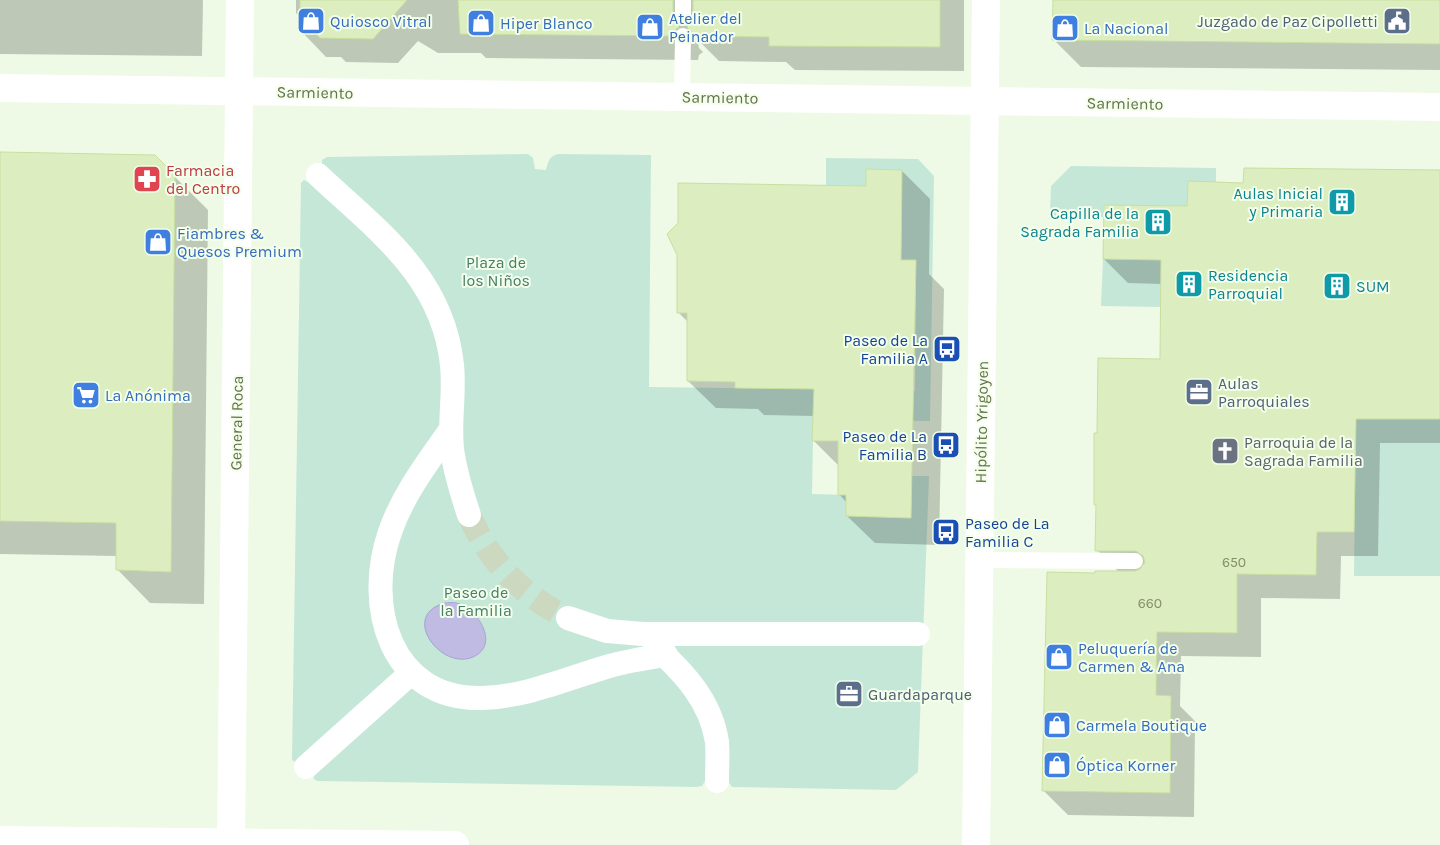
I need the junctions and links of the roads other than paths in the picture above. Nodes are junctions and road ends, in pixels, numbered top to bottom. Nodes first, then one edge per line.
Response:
1 (240, 0) edge
2 (683, 0) edge
3 (986, 0) edge
4 (683, 18) dead end
5 (683, 36) dead end
6 (0, 88) edge
7 (239, 91) junction
8 (682, 97) junction
9 (985, 101) junction
10 (1440, 107) edge
11 (318, 175) dead end
12 (451, 429) junction
13 (469, 515) tunnel mouth
14 (979, 560) junction
15 (1135, 561) dead end
16 (568, 618) tunnel mouth
17 (642, 634) junction
18 (918, 634) dead end
19 (666, 655) junction
20 (411, 673) junction
21 (306, 767) dead end
22 (717, 781) dead end
23 (0, 840) edge
24 (231, 844) edge
25 (455, 845) edge
26 (976, 845) edge

1 - 7 street, General Roca
2 - 4 lane
3 - 9 street, Hipólito Yrigoyen
5 - 8 lane
6 - 7 street, Sarmiento
7 - 8 street, Sarmiento
7 - 24 street, General Roca
8 - 9 street, Sarmiento
9 - 10 street, Sarmiento
9 - 14 street, Hipólito Yrigoyen
11 - 12 street
12 - 13 street
12 - 20 street
14 - 15 lane
14 - 26 street, Hipólito Yrigoyen
16 - 17 street
17 - 18 street
17 - 19 street
19 - 20 street
19 - 22 street
20 - 21 street
23 - 24 street
24 - 25 street

